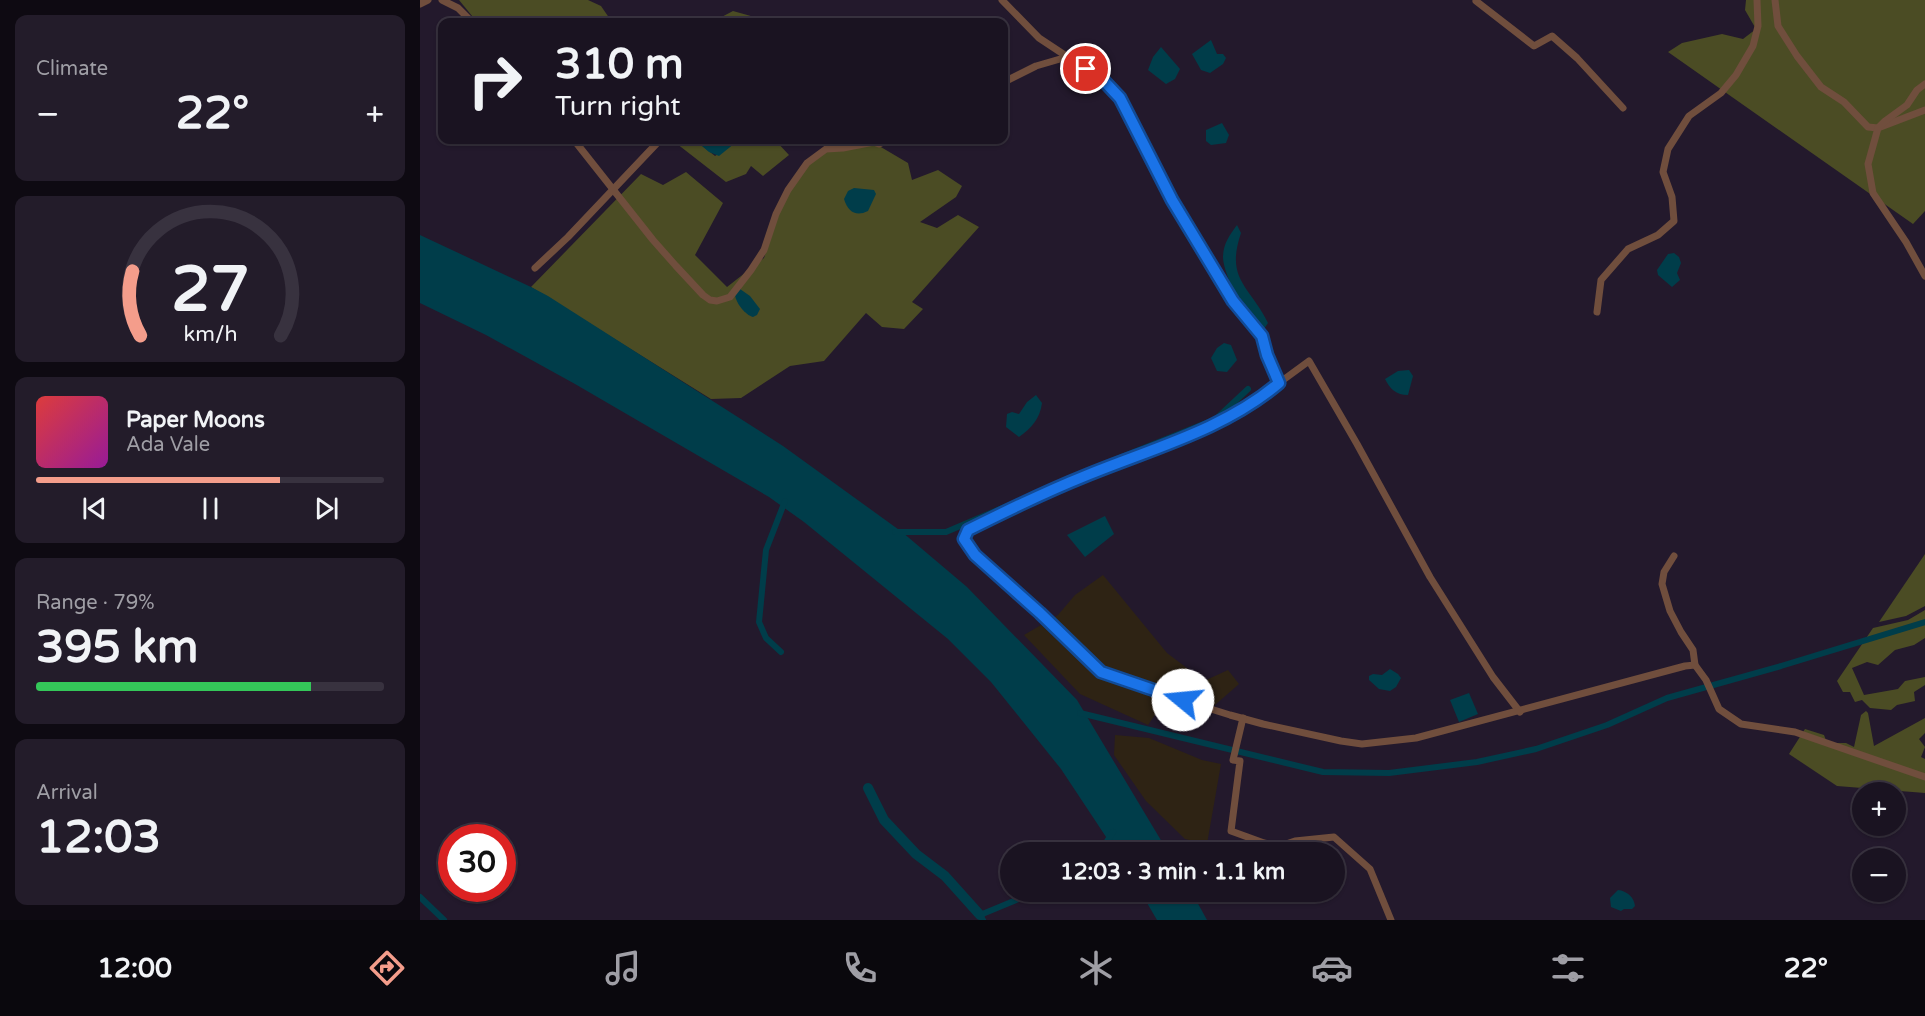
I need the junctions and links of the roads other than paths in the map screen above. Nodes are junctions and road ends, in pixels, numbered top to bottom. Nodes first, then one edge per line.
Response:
1 (428, 0) edge
2 (442, 0) edge
3 (1002, 0) edge
4 (1756, 0) edge
5 (1775, 0) edge
6 (1476, 1) edge
7 (420, 4) edge
8 (468, 18) edge
9 (1067, 57) junction
10 (1008, 80) edge
11 (1925, 84) edge
12 (1623, 108) dead end
13 (1925, 110) edge
14 (1878, 129) junction
15 (577, 144) edge
16 (656, 144) edge
17 (864, 144) edge
18 (614, 188) junction
19 (535, 268) dead end
20 (1925, 276) edge
21 (1597, 312) dead end
22 (1279, 383) junction
23 (1674, 556) dead end
24 (1695, 665) junction
25 (1520, 712) junction
26 (1243, 718) junction
27 (1925, 777) edge
28 (1391, 920) edge

1 - 7 street
2 - 8 street
3 - 9 street
4 - 21 street
5 - 14 street
6 - 12 street
9 - 10 street
9 - 22 street
11 - 14 street
13 - 14 street
14 - 20 street
15 - 18 street
16 - 18 street
17 - 18 street
18 - 19 street
22 - 25 street
22 - 26 street
23 - 24 street
24 - 25 street
24 - 27 street
25 - 26 street
26 - 28 street

